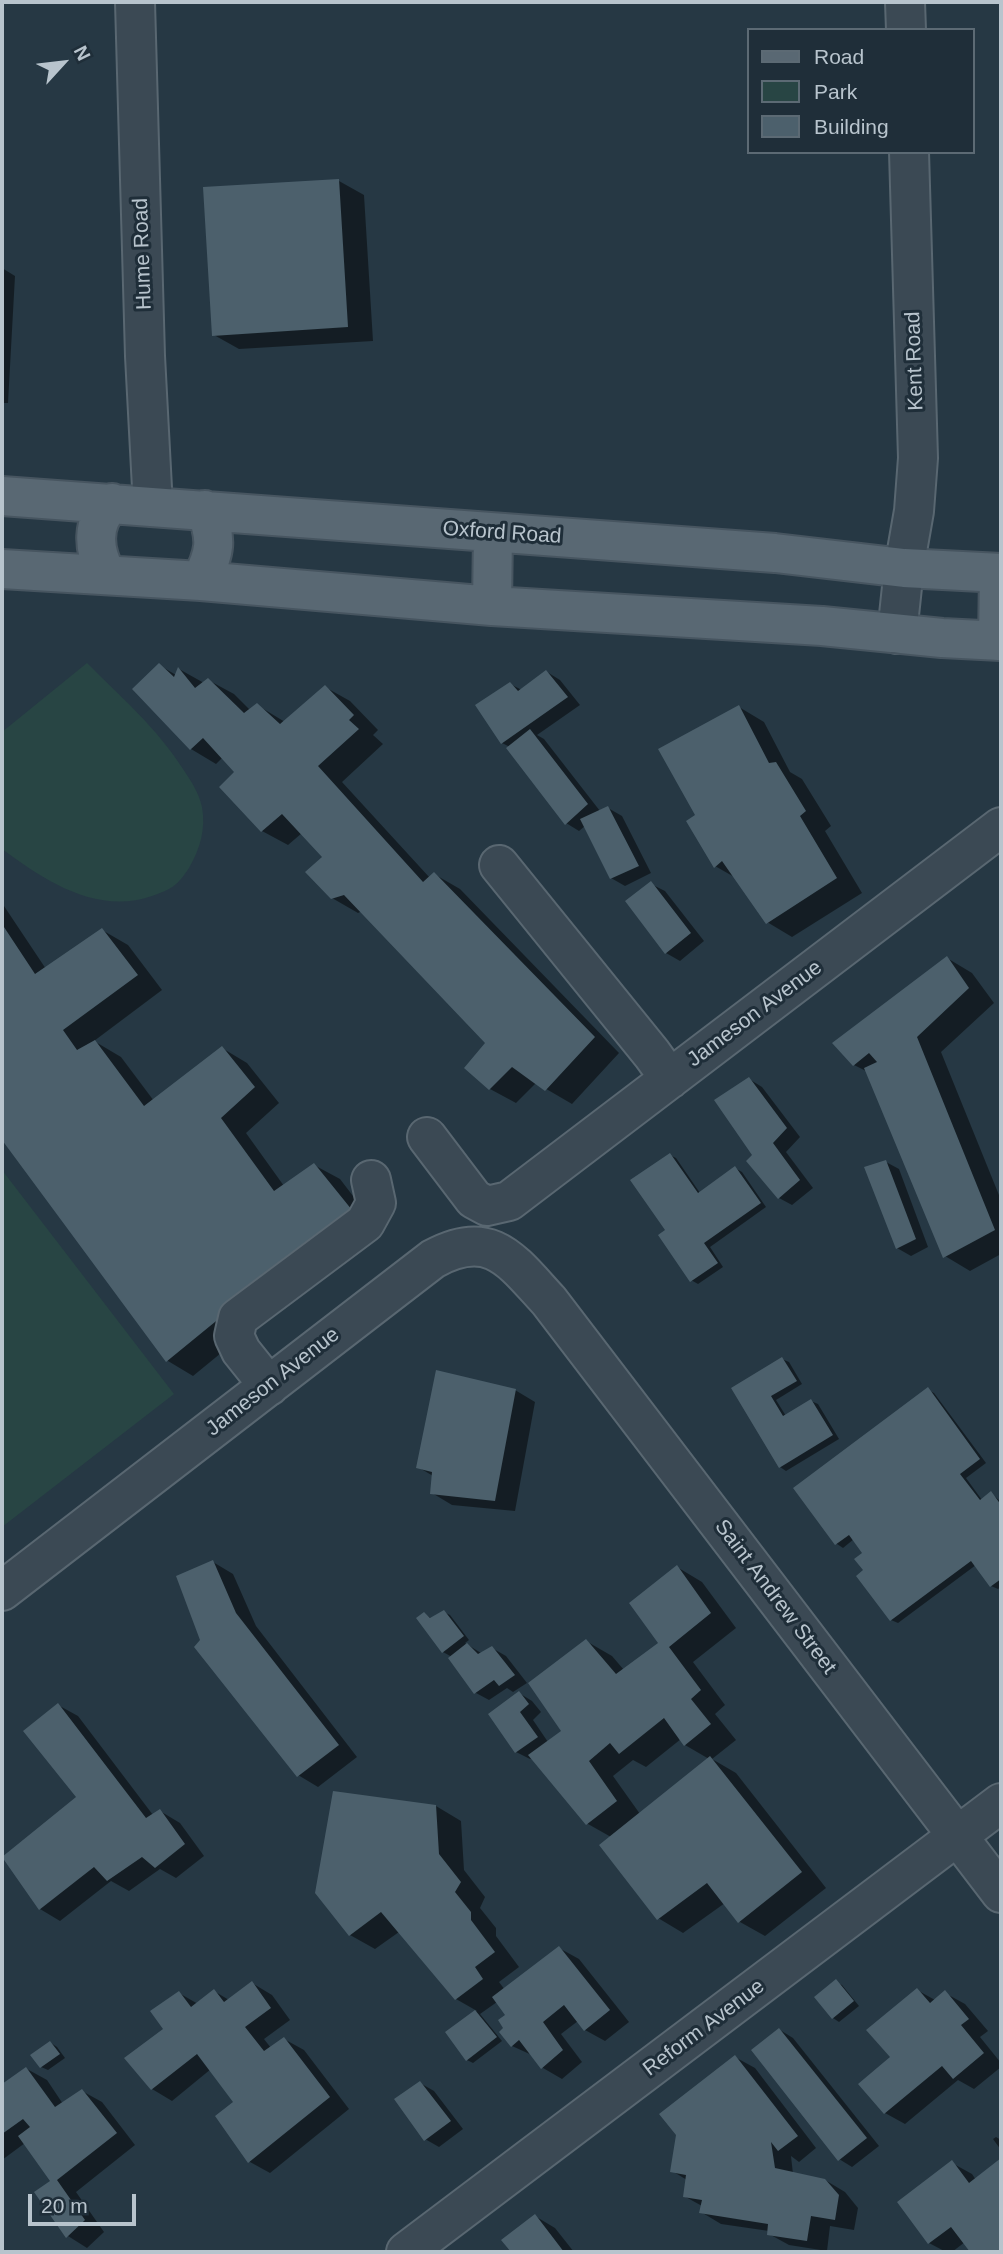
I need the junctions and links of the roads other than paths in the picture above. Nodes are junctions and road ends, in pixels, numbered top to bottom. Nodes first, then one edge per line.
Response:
1 (135, 2) edge
2 (905, 2) edge
3 (906, 28) edge
4 (909, 154) edge
5 (2, 496) edge
6 (113, 503) junction
7 (153, 507) junction
8 (205, 510) junction
9 (493, 533) junction
10 (904, 568) junction
11 (2, 569) edge
12 (1000, 573) edge
13 (106, 574) junction
14 (201, 580) junction
15 (492, 606) junction
16 (897, 634) junction
17 (1000, 641) edge
18 (1001, 827) edge
19 (499, 865) dead end
20 (670, 1079) junction
21 (427, 1136) dead end
22 (371, 1180) dead end
23 (549, 1301) joint
24 (269, 1386) junction
25 (2, 1591) edge
26 (1001, 1803) edge
27 (957, 1836) junction
28 (1001, 1894) edge
29 (406, 2252) edge

1 - 7 street, Hume Road
2 - 3 street
4 - 10 street, Kent Road
5 - 6 main road, Oxford Road
6 - 7 main road, Oxford Road
6 - 13 main road
7 - 8 main road, Oxford Road
8 - 9 main road, Oxford Road
8 - 14 main road
9 - 10 main road, Oxford Road
9 - 15 main road
10 - 12 main road, Oxford Road
10 - 16 street, Kent Road
11 - 13 main road
12 - 17 main road
13 - 14 main road
14 - 15 main road
15 - 16 main road
16 - 17 main road
18 - 20 street, Jameson Avenue
19 - 20 street
20 - 21 street, Jameson Avenue
22 - 24 street
23 - 24 street, Jameson Avenue
23 - 27 street, Saint Andrew Street
24 - 25 street, Jameson Avenue
26 - 27 street, Reform Avenue
27 - 28 street, Saint Andrew Street
27 - 29 street, Reform Avenue

